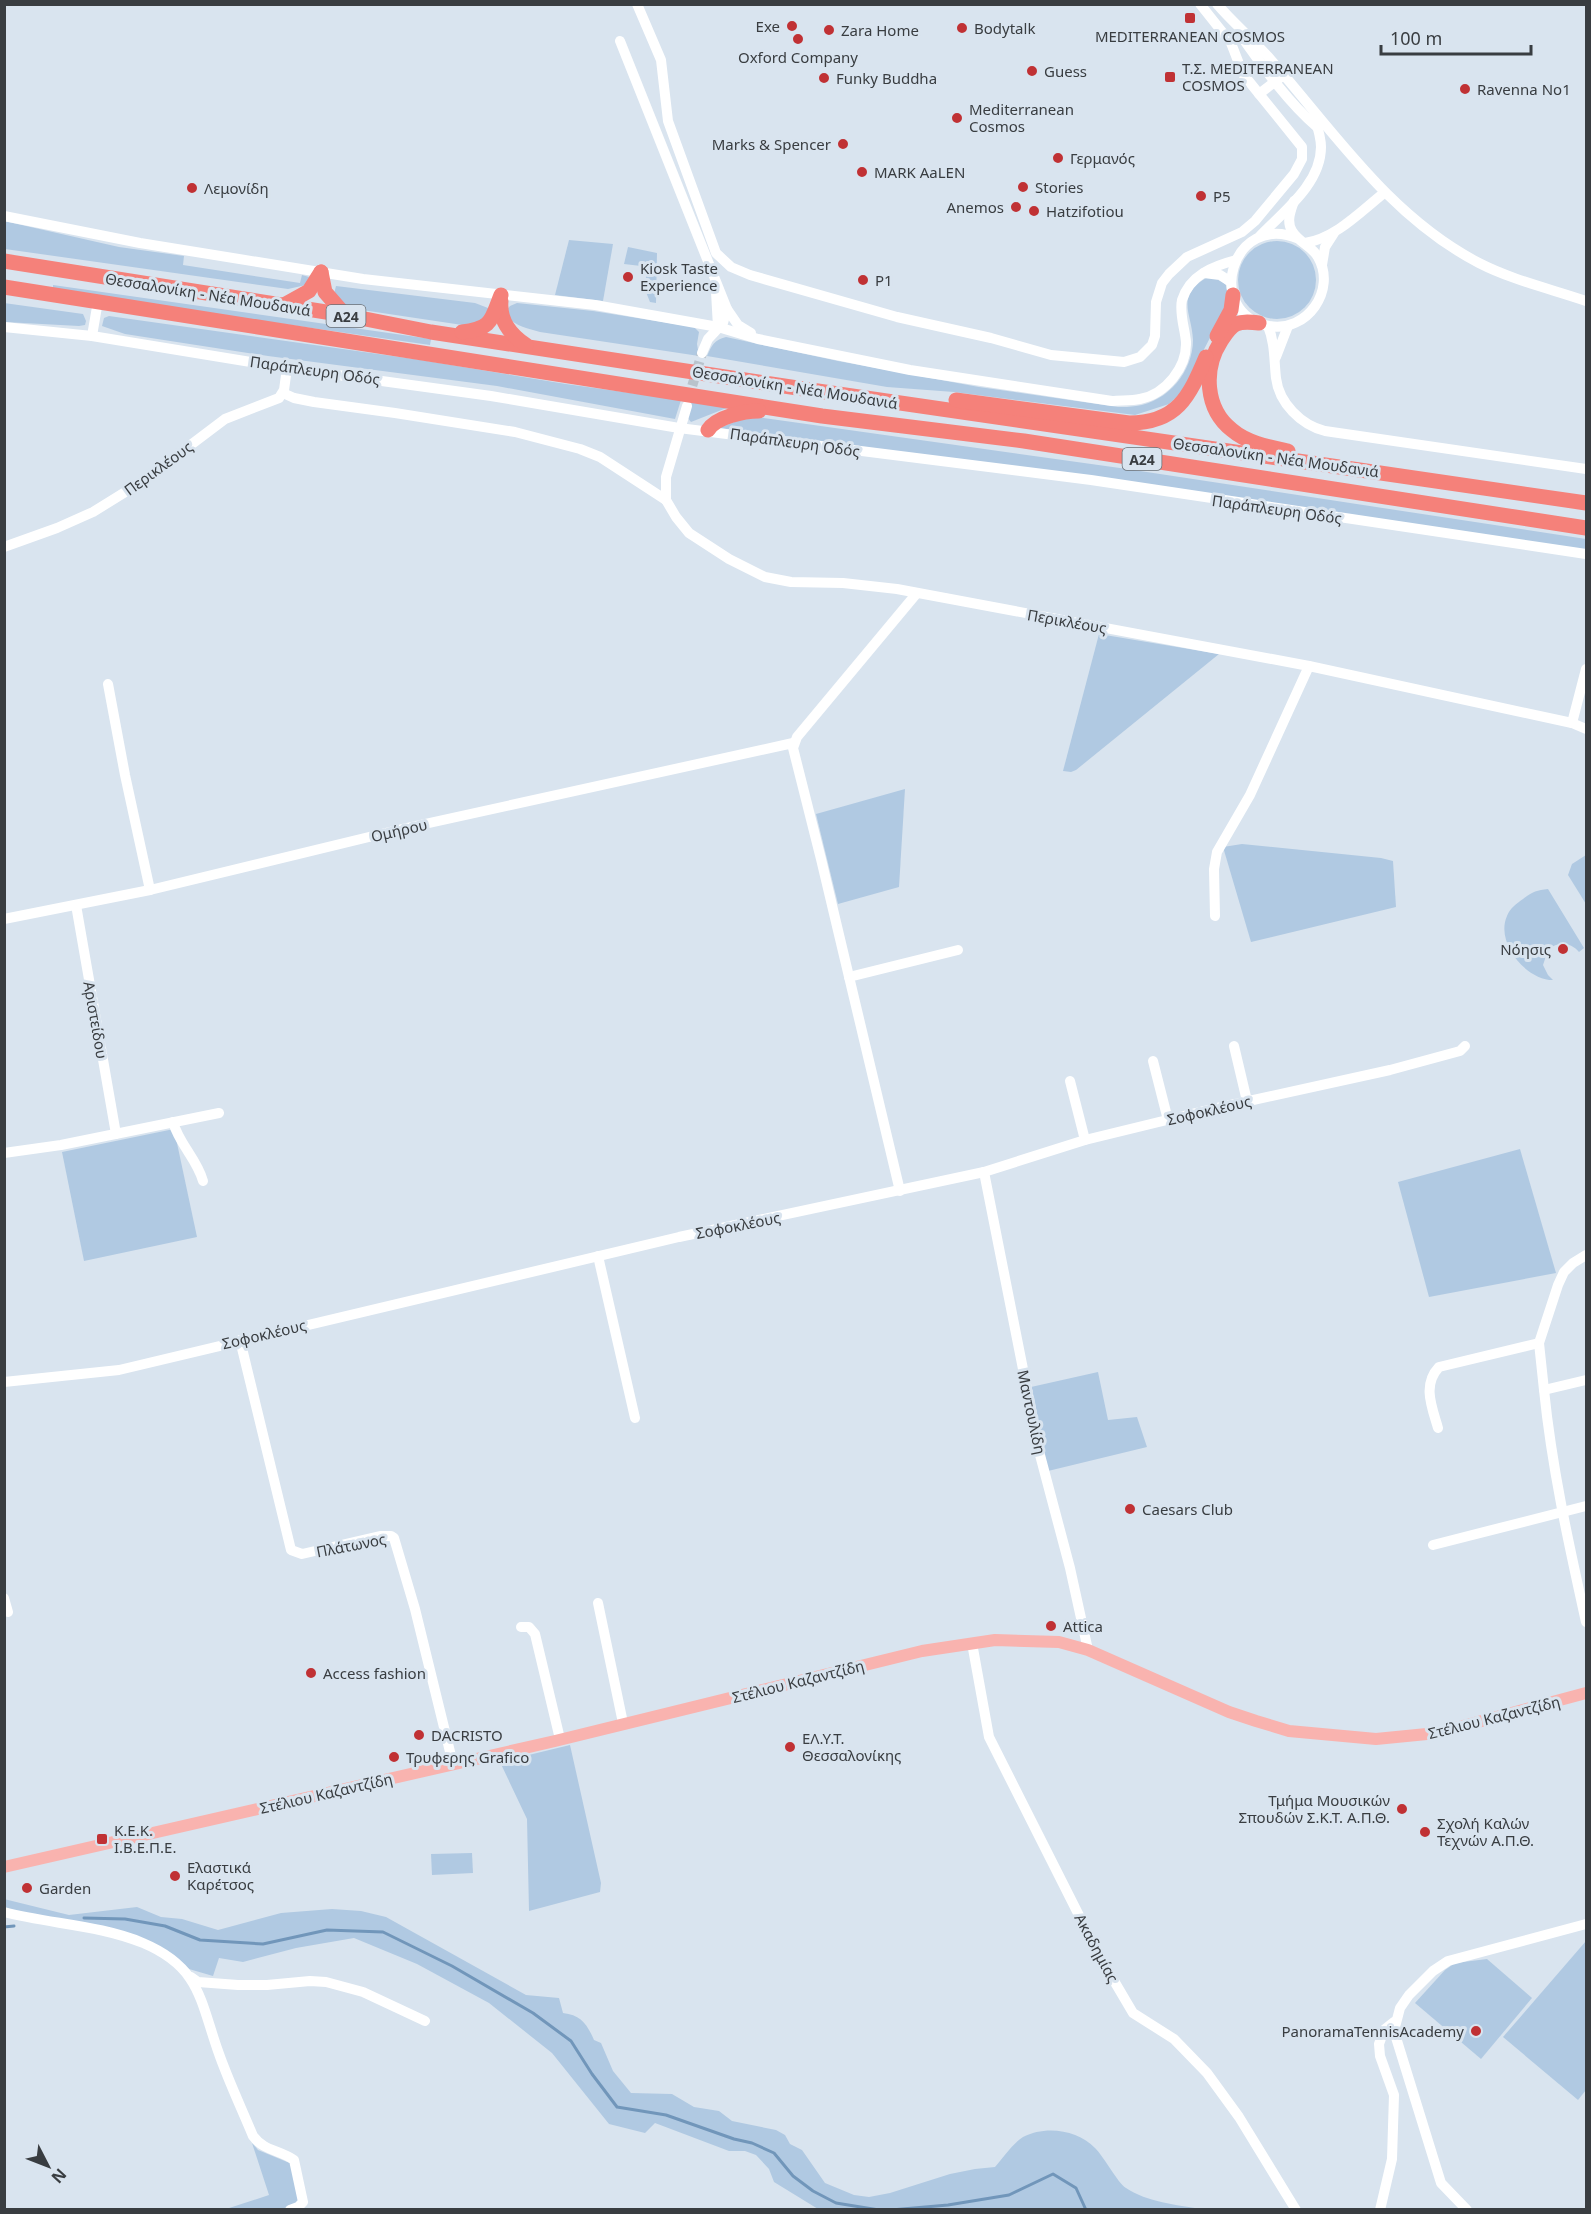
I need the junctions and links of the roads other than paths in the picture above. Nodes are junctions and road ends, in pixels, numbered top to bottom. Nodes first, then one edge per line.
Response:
1 (637, 4) edge
2 (1200, 4) edge
3 (1216, 4) edge
4 (620, 41) dead end
5 (1279, 78) junction
6 (1292, 92) junction
7 (1259, 94) junction
8 (1271, 109) junction
9 (1314, 111) junction
10 (1317, 128) junction
11 (1384, 193) junction
12 (1294, 201) junction
13 (4, 216) edge
14 (1334, 233) junction
15 (1258, 238) junction
16 (1302, 241) junction
17 (1236, 260) junction
18 (4, 261) edge
19 (1322, 266) junction
20 (321, 272) junction
21 (1203, 273) junction
22 (716, 285) junction
23 (4, 286) edge
24 (1232, 289) junction
25 (501, 295) junction
26 (98, 301) junction
27 (1587, 302) edge
28 (282, 306) junction
29 (727, 309) junction
30 (345, 315) junction
31 (1263, 325) junction
32 (1288, 326) junction
33 (4, 327) edge
34 (718, 327) junction
35 (431, 332) junction
36 (92, 336) junction
37 (758, 339) junction
38 (526, 346) junction
39 (702, 353) tunnel mouth
40 (1275, 360) junction
41 (287, 368) junction
42 (283, 393) junction
43 (688, 398) junction
44 (872, 399) junction
45 (822, 416) junction
46 (679, 428) junction
47 (708, 430) junction
48 (1587, 469) edge
49 (1518, 493) junction
50 (666, 500) junction
51 (1587, 503) edge
52 (1587, 528) edge
53 (4, 547) edge
54 (1587, 554) edge
55 (897, 589) junction
56 (917, 593) junction
57 (901, 612) junction
58 (1309, 666) junction
59 (1587, 669) edge
60 (108, 684) dead end
61 (1572, 723) junction
62 (1587, 729) edge
63 (793, 743) junction
64 (150, 890) junction
65 (76, 905) junction
66 (1215, 916) dead end
67 (4, 919) edge
68 (958, 950) dead end
69 (849, 977) junction
70 (1234, 1046) dead end
71 (1465, 1046) dead end
72 (1153, 1061) dead end
73 (1070, 1081) dead end
74 (1247, 1101) junction
75 (219, 1113) dead end
76 (1168, 1120) junction
77 (173, 1122) junction
78 (116, 1134) junction
79 (1084, 1140) junction
80 (4, 1153) edge
81 (984, 1172) junction
82 (203, 1181) dead end
83 (900, 1191) junction
84 (1587, 1255) edge
85 (598, 1256) junction
86 (240, 1340) junction
87 (1539, 1343) junction
88 (1587, 1380) edge
89 (4, 1382) edge
90 (1544, 1390) junction
91 (635, 1418) dead end
92 (1438, 1428) dead end
93 (1587, 1506) edge
94 (1562, 1512) junction
95 (1433, 1545) dead end
96 (4, 1598) edge
97 (598, 1603) dead end
98 (8, 1612) dead end
99 (1587, 1622) edge
100 (521, 1627) dead end
101 (972, 1643) junction
102 (1088, 1650) junction
103 (1587, 1693) edge
104 (623, 1724) junction
105 (560, 1739) junction
106 (453, 1764) junction
107 (4, 1868) edge
108 (4, 1912) edge
109 (1587, 1924) edge
110 (189, 1975) junction
111 (425, 2021) dead end
112 (1394, 2022) junction
113 (290, 2210) edge
114 (1296, 2210) edge
115 (1380, 2210) edge
116 (1467, 2210) edge

1 - 8 street
2 - 7 street
3 - 5 street
4 - 22 street
5 - 6 street
5 - 7 street
6 - 8 street
6 - 9 street
6 - 10 street
7 - 8 street
9 - 10 street
9 - 11 street
10 - 12 street
11 - 14 street
11 - 27 street
12 - 15 street
12 - 16 street
13 - 20 street
14 - 16 street
14 - 19 street
15 - 16 street
15 - 17 street
16 - 19 street
17 - 21 street
17 - 24 street
18 - 28 highway, Θεσσαλονίκη - Νέα Μουδανιά / Α24
19 - 32 street
20 - 25 street
20 - 28 highway
20 - 30 highway
21 - 24 street
21 - 37 street
22 - 29 street
22 - 34 street
23 - 26 highway, Θεσσαλονίκη - Νέα Μουδανιά / Α24
24 - 31 street
24 - 44 highway
25 - 34 street
25 - 35 highway
25 - 38 highway
26 - 36 street
26 - 43 highway, Θεσσαλονίκη - Νέα Μουδανιά / Α24
28 - 30 highway, Θεσσαλονίκη - Νέα Μουδανιά / Α24
29 - 34 street
29 - 37 street
30 - 35 highway, Θεσσαλονίκη - Νέα Μουδανιά / Α24
31 - 32 street
31 - 40 street
31 - 49 highway
32 - 40 street
33 - 36 street, Παράπλευρη Οδός
34 - 37 street
34 - 39 street
35 - 38 highway, Θεσσαλονίκη - Νέα Μουδανιά / Α24
36 - 41 street, Παράπλευρη Οδός
38 - 44 highway, Θεσσαλονίκη - Νέα Μουδανιά / Α24
40 - 48 street
41 - 42 street
41 - 46 street, Παράπλευρη Οδός
42 - 50 street
42 - 53 street, Περικλέους
43 - 45 highway, Θεσσαλονίκη - Νέα Μουδανιά / Α24
43 - 46 street
44 - 49 highway, Θεσσαλονίκη - Νέα Μουδανιά / Α24
45 - 47 highway
45 - 52 highway, Θεσσαλονίκη - Νέα Μουδανιά / Α24
46 - 47 street, Παράπλευρη Οδός
46 - 50 street
47 - 54 street, Παράπλευρη Οδός
49 - 51 highway, Θεσσαλονίκη - Νέα Μουδανιά / Α24
50 - 55 street, Περικλέους
55 - 56 street, Περικλέους
55 - 57 street
56 - 57 street
56 - 58 street, Περικλέους
57 - 63 street
58 - 61 street, Περικλέους
58 - 66 street
59 - 61 street
60 - 64 street
61 - 62 street, Περικλέους
63 - 64 street, Ομήρου
63 - 69 street
64 - 65 street, Ομήρου
65 - 67 street, Ομήρου
65 - 78 street, Αριστείδου
68 - 69 street
69 - 83 street
70 - 74 street
71 - 74 street, Σοφοκλέους
72 - 76 street
73 - 79 street
74 - 76 street, Σοφοκλέους
75 - 77 street
76 - 79 street, Σοφοκλέους
77 - 78 street
77 - 82 street
78 - 80 street
79 - 81 street, Σοφοκλέους
81 - 83 street, Σοφοκλέους
81 - 102 street, Μαντουλίδη
83 - 85 street, Σοφοκλέους
84 - 87 street
85 - 86 street, Σοφοκλέους
85 - 91 street
86 - 89 street, Σοφοκλέους
86 - 106 street, Πλάτωνος
87 - 90 street
87 - 92 street
88 - 90 street
90 - 94 street
93 - 94 street
94 - 95 street
94 - 99 street
96 - 98 street
97 - 104 street
100 - 105 street
101 - 102 main road, Στέλιου Καζαντζίδη
101 - 104 main road, Στέλιου Καζαντζίδη
101 - 114 street, Ακαδημίας
102 - 103 main road, Στέλιου Καζαντζίδη
104 - 105 main road, Στέλιου Καζαντζίδη
105 - 106 main road, Στέλιου Καζαντζίδη
106 - 107 main road, Στέλιου Καζαντζίδη
108 - 110 street
109 - 112 street
110 - 111 street
110 - 113 street
112 - 115 street
112 - 116 street

